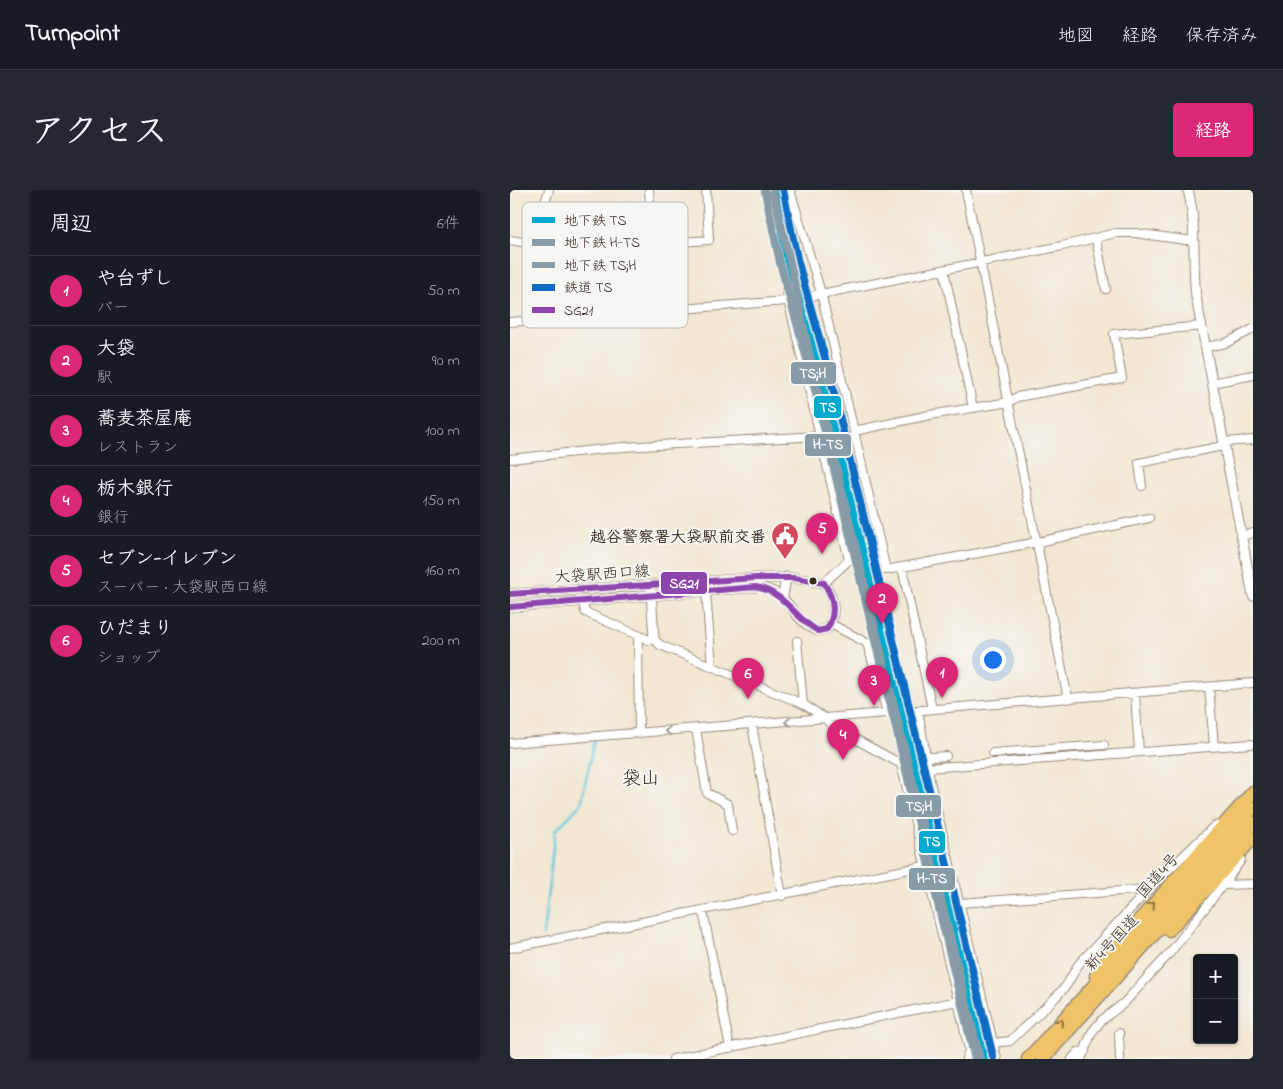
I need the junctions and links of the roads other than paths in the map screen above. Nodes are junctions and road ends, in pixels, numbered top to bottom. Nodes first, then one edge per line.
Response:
1 (549, 190) edge
2 (706, 190) edge
3 (768, 190) edge
4 (790, 190) edge
5 (966, 190) edge
6 (1188, 190) edge
7 (545, 202) edge
8 (1096, 239) junction
9 (1193, 241) junction
10 (688, 242) edge
11 (980, 261) junction
12 (944, 270) junction
13 (1106, 289) dead end
14 (821, 292) junction
15 (788, 299) junction
16 (688, 307) edge
17 (1202, 326) junction
18 (1253, 329) edge
19 (1206, 347) junction
20 (1253, 375) edge
21 (1212, 383) junction
22 (1009, 402) junction
23 (973, 408) junction
24 (854, 431) junction
25 (820, 436) junction
26 (1253, 440) edge
27 (1223, 444) junction
28 (510, 459) edge
29 (1142, 486) dead end
30 (1146, 519) dead end
31 (1253, 533) edge
32 (1240, 536) junction
33 (1038, 542) junction
34 (902, 566) junction
35 (786, 577) junction
36 (824, 583) junction
37 (651, 584) junction
38 (706, 592) junction
39 (510, 594) edge
40 (652, 596) junction
41 (1253, 596) edge
42 (783, 597) junction
43 (583, 602) junction
44 (510, 607) edge
45 (831, 624) junction
46 (638, 636) junction
47 (654, 639) junction
48 (797, 641) dead end
49 (712, 666) junction
50 (1253, 683) edge
51 (1209, 687) junction
52 (1135, 694) junction
53 (1068, 699) junction
54 (803, 704) junction
55 (932, 709) junction
56 (918, 710) junction
57 (887, 713) junction
58 (825, 718) junction
59 (752, 725) junction
60 (696, 729) junction
61 (638, 734) junction
62 (510, 743) edge
63 (1251, 744) dead end
64 (1104, 745) dead end
65 (1214, 746) junction
66 (1040, 750) junction
67 (993, 752) dead end
68 (1139, 752) junction
69 (926, 755) junction
70 (946, 756) dead end
71 (1040, 760) junction
72 (928, 768) junction
73 (1253, 792) edge
74 (1253, 808) edge
75 (1253, 823) edge
76 (1225, 824) junction
77 (732, 831) dead end
78 (1252, 839) edge
79 (925, 866) junction
80 (1207, 866) junction
81 (1253, 884) edge
82 (1223, 885) junction
83 (1149, 889) junction
84 (782, 896) junction
85 (960, 903) junction
86 (703, 911) junction
87 (510, 948) edge
88 (1092, 986) junction
89 (1101, 996) junction
90 (958, 1002) junction
91 (1119, 1033) dead end
92 (993, 1043) junction
93 (730, 1048) junction
94 (1085, 1051) junction
95 (673, 1059) edge
96 (966, 1059) edge
97 (997, 1059) edge
98 (1028, 1059) edge
99 (1043, 1059) edge
100 (1072, 1059) edge
101 (1081, 1059) edge
102 (1120, 1059) edge

1 - 7 street
2 - 10 street
3 - 15 street
4 - 14 street
5 - 11 street
6 - 9 street
8 - 9 street
8 - 11 street
8 - 13 street
9 - 17 street
11 - 12 street
11 - 22 street
12 - 14 street
12 - 23 street
14 - 15 street
14 - 24 street
15 - 16 street
15 - 25 street
17 - 19 street
17 - 22 street
18 - 19 street
19 - 21 street
20 - 21 street
21 - 27 street
22 - 23 street
22 - 33 street
23 - 24 street
24 - 34 street
25 - 28 street
25 - 36 street
26 - 27 street
27 - 29 street
27 - 32 street
30 - 33 street
31 - 32 street
32 - 41 street
33 - 34 street
33 - 53 street
34 - 55 street
35 - 36 street, 大袋駅西口線
35 - 37 street, 大袋駅西口線
35 - 42 street
36 - 45 street
37 - 39 street, 大袋駅西口線
37 - 40 street
38 - 40 street, 大袋駅西口線
38 - 42 street, 大袋駅西口線
38 - 49 street
40 - 43 street, 大袋駅西口線
40 - 47 street
42 - 45 street
43 - 44 street, 大袋駅西口線
43 - 46 street
45 - 57 street
46 - 47 street
46 - 61 street
47 - 49 street
48 - 54 street
49 - 54 street
50 - 51 street
51 - 52 street
51 - 65 street
52 - 53 street
52 - 68 street
53 - 55 street
54 - 58 street
55 - 56 street
56 - 57 street
56 - 69 street
57 - 58 street
58 -> 59 street
58 - 79 street
59 - 60 street
59 - 84 street
60 -> 61 street
60 - 77 street
61 - 62 street
63 - 65 street
64 - 66 street
65 - 68 street
66 - 67 street
66 - 71 street
68 - 71 street
69 - 70 street
69 - 72 street
71 - 72 street
72 - 85 street
73 - 76 highway, 国道4号
74 - 80 highway, 新4号国道
75 - 80 highway, 新4号国道
76 - 83 street
88 -> 76 highway, 国道4号
78 - 82 street
78 - 89 highway
79 - 84 street
79 - 90 street
80 - 88 highway, 新4号国道
80 - 89 highway, 新4号国道
81 - 82 street
82 - 94 street
83 - 85 street
83 - 92 street
84 - 86 street
85 - 92 street
86 - 87 street
86 - 93 street
98 -> 88 highway
89 - 99 highway
90 - 93 street
90 - 96 street
91 - 102 street
92 - 97 street
93 - 95 street
94 - 100 street
94 - 101 street

